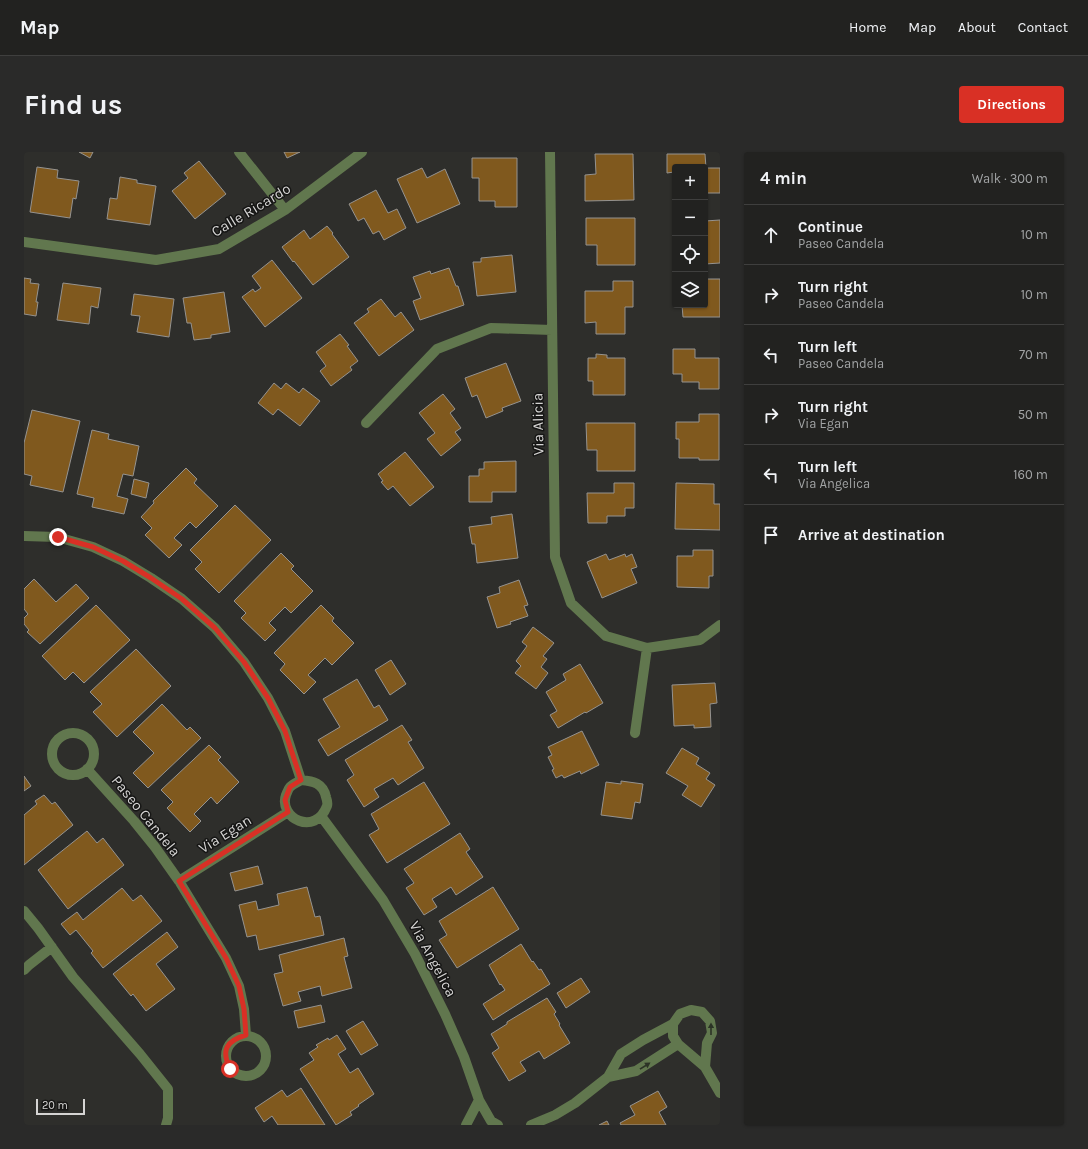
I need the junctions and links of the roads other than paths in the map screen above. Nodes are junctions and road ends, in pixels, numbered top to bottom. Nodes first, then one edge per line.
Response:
1 (239, 152) edge
2 (362, 152) edge
3 (550, 152) edge
4 (285, 210) junction
5 (24, 242) edge
6 (552, 330) junction
7 (366, 423) dead end
8 (24, 531) edge
9 (24, 536) edge
10 (720, 625) edge
11 (647, 648) junction
12 (635, 733) dead end
13 (87, 769) junction
14 (301, 780) junction
15 (288, 812) junction
16 (321, 816) junction
17 (179, 881) junction
18 (24, 911) edge
19 (52, 947) junction
20 (24, 970) edge
21 (673, 1024) junction
22 (246, 1035) junction
23 (678, 1044) junction
24 (705, 1067) junction
25 (608, 1077) junction
26 (720, 1093) edge
27 (479, 1100) junction
28 (166, 1125) edge
29 (466, 1125) edge
30 (498, 1125) edge
31 (531, 1125) edge

1 - 4 street
2 - 4 street, Calle Ricardo
3 - 6 street, Via Alicia
4 - 5 street, Calle Ricardo
6 - 7 street
6 - 11 street, Via Alicia
8 - 9 street
9 - 14 street
10 - 11 street
11 - 12 street
13 - 13 street
13 - 17 street, Paseo Candela
14 - 15 street
14 - 16 street
15 - 16 street
15 - 17 street, Via Egan
16 - 27 street, Via Angelica
17 - 22 street, Paseo Candela
18 - 19 street
19 - 20 street
19 - 28 street
21 - 23 street
24 -> 21 street
21 - 25 street
22 - 22 street
23 - 24 street
25 -> 23 street
24 - 26 street
25 - 31 street
27 - 29 street
27 - 30 street, Via Angelica

